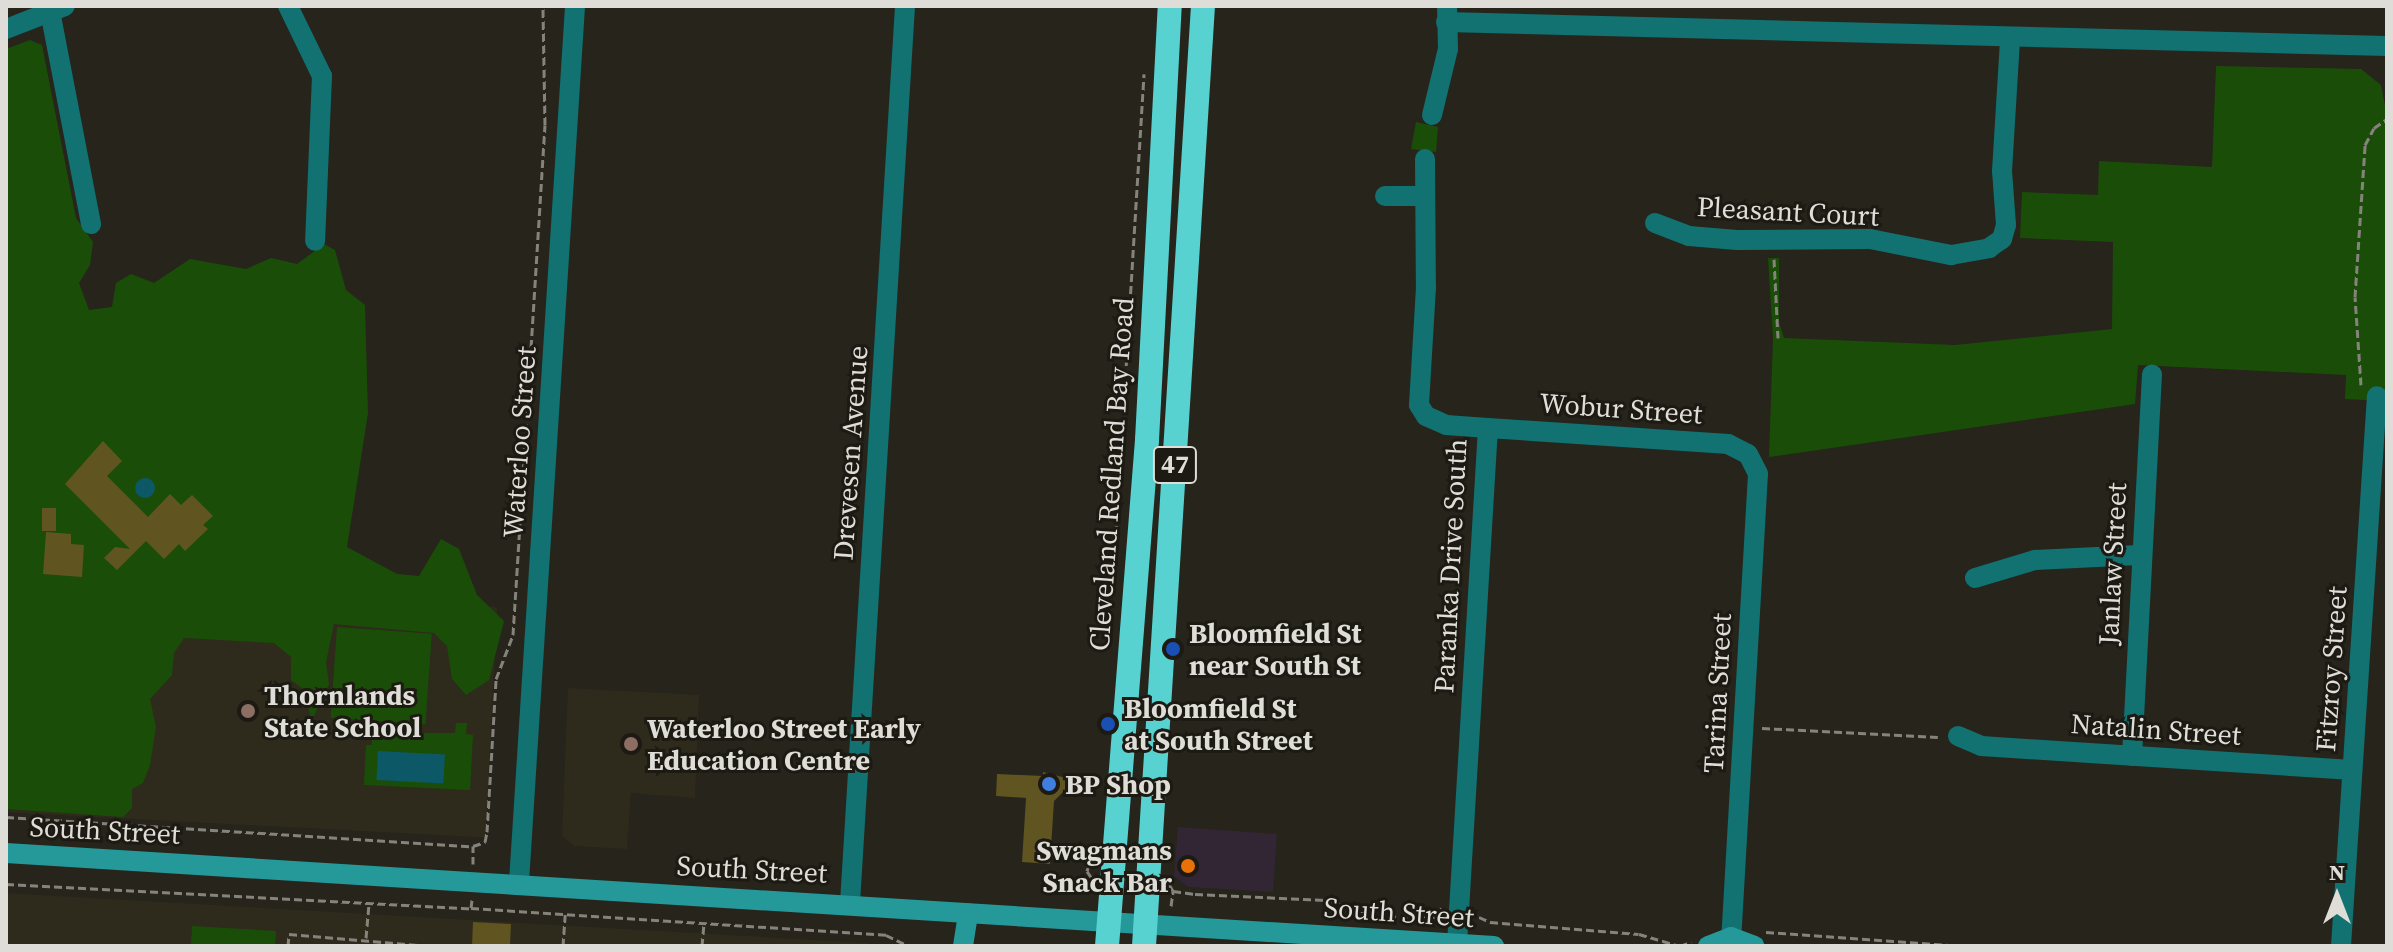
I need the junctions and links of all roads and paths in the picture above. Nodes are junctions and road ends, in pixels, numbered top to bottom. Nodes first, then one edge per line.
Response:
1 (288, 6) edge
2 (543, 6) edge
3 (575, 6) edge
4 (905, 6) edge
5 (1170, 6) edge
6 (1203, 6) edge
7 (57, 9) edge
8 (1446, 14) edge
9 (6, 29) edge
10 (2010, 39) junction
11 (2387, 46) edge
12 (1145, 65) dead end
13 (1432, 115) dead end
14 (2387, 119) edge
15 (1425, 159) dead end
16 (1385, 196) dead end
17 (1422, 196) junction
18 (1655, 223) dead end
19 (91, 224) dead end
20 (1774, 239) junction
21 (315, 241) dead end
22 (1778, 338) dead end
23 (2152, 375) dead end
24 (2377, 396) joint
25 (1488, 428) junction
26 (1748, 454) joint
27 (2139, 555) junction
28 (1975, 578) dead end
29 (1113, 589) dead end
30 (1742, 726) junction
31 (1958, 736) joint
32 (2132, 756) junction
33 (2352, 770) junction
34 (6, 817) edge
35 (1093, 845) dead end
36 (473, 846) junction
37 (6, 853) edge
38 (1091, 877) dead end
39 (472, 880) junction
40 (1167, 881) dead end
41 (519, 882) junction
42 (6, 884) edge
43 (369, 903) junction
44 (850, 903) junction
45 (1459, 907) junction
46 (471, 908) junction
47 (968, 913) junction
48 (565, 914) junction
49 (704, 923) junction
50 (1108, 934) edge
51 (1145, 935) edge
52 (1731, 937) junction
53 (366, 938) junction
54 (1757, 939) edge
55 (1457, 943) junction
56 (1701, 943) edge
57 (288, 946) edge
58 (429, 946) edge
59 (563, 946) edge
60 (702, 946) edge
61 (909, 946) edge
62 (963, 946) edge
63 (1494, 946) edge
64 (1959, 946) edge
65 (2341, 946) edge

1 - 21 street
2 - 36 path
3 - 41 street, Waterloo Street
4 - 44 street, Drevesen Avenue
5 - 50 highway, Cleveland Redland Bay Road / 47
6 - 51 highway, 47
7 - 9 street
7 - 19 street
8 - 10 street
8 - 13 street
10 - 11 street
10 - 20 street, Pleasant Court
12 - 29 path
14 - 24 path
15 - 17 street, Paranka Drive South
16 - 17 street
17 - 25 street, Paranka Drive South
18 - 20 street, Pleasant Court
20 - 22 path
23 - 27 street, Janlaw Street
24 - 33 street, Fitzroy Street
25 - 26 street, Wobur Street
25 - 45 street, Paranka Drive South
26 - 30 street, Tarina Street
27 - 28 street
27 - 32 street, Janlaw Street
30 - 31 path
30 - 52 street, Tarina Street
31 - 32 street, Natalin Street
32 - 33 street, Natalin Street
33 - 65 street, Fitzroy Street
34 - 36 path
35 - 38 path
36 - 39 path
37 - 39 street, South Street
39 - 41 street, South Street
39 - 46 path
40 - 45 path
41 - 44 street, South Street
42 - 43 path
43 - 46 path
43 - 53 path
44 - 47 street, South Street
45 - 55 street, Paranka Drive South
45 - 56 path
46 - 48 path
47 - 50 street, South Street
47 - 62 street
48 - 49 path
48 - 59 path
49 - 60 path
49 - 61 path
50 - 51 street, South Street
51 - 55 street, South Street
52 - 54 street
52 - 56 street
53 - 57 path
53 - 58 path
54 - 64 path
55 - 63 street, South Street

